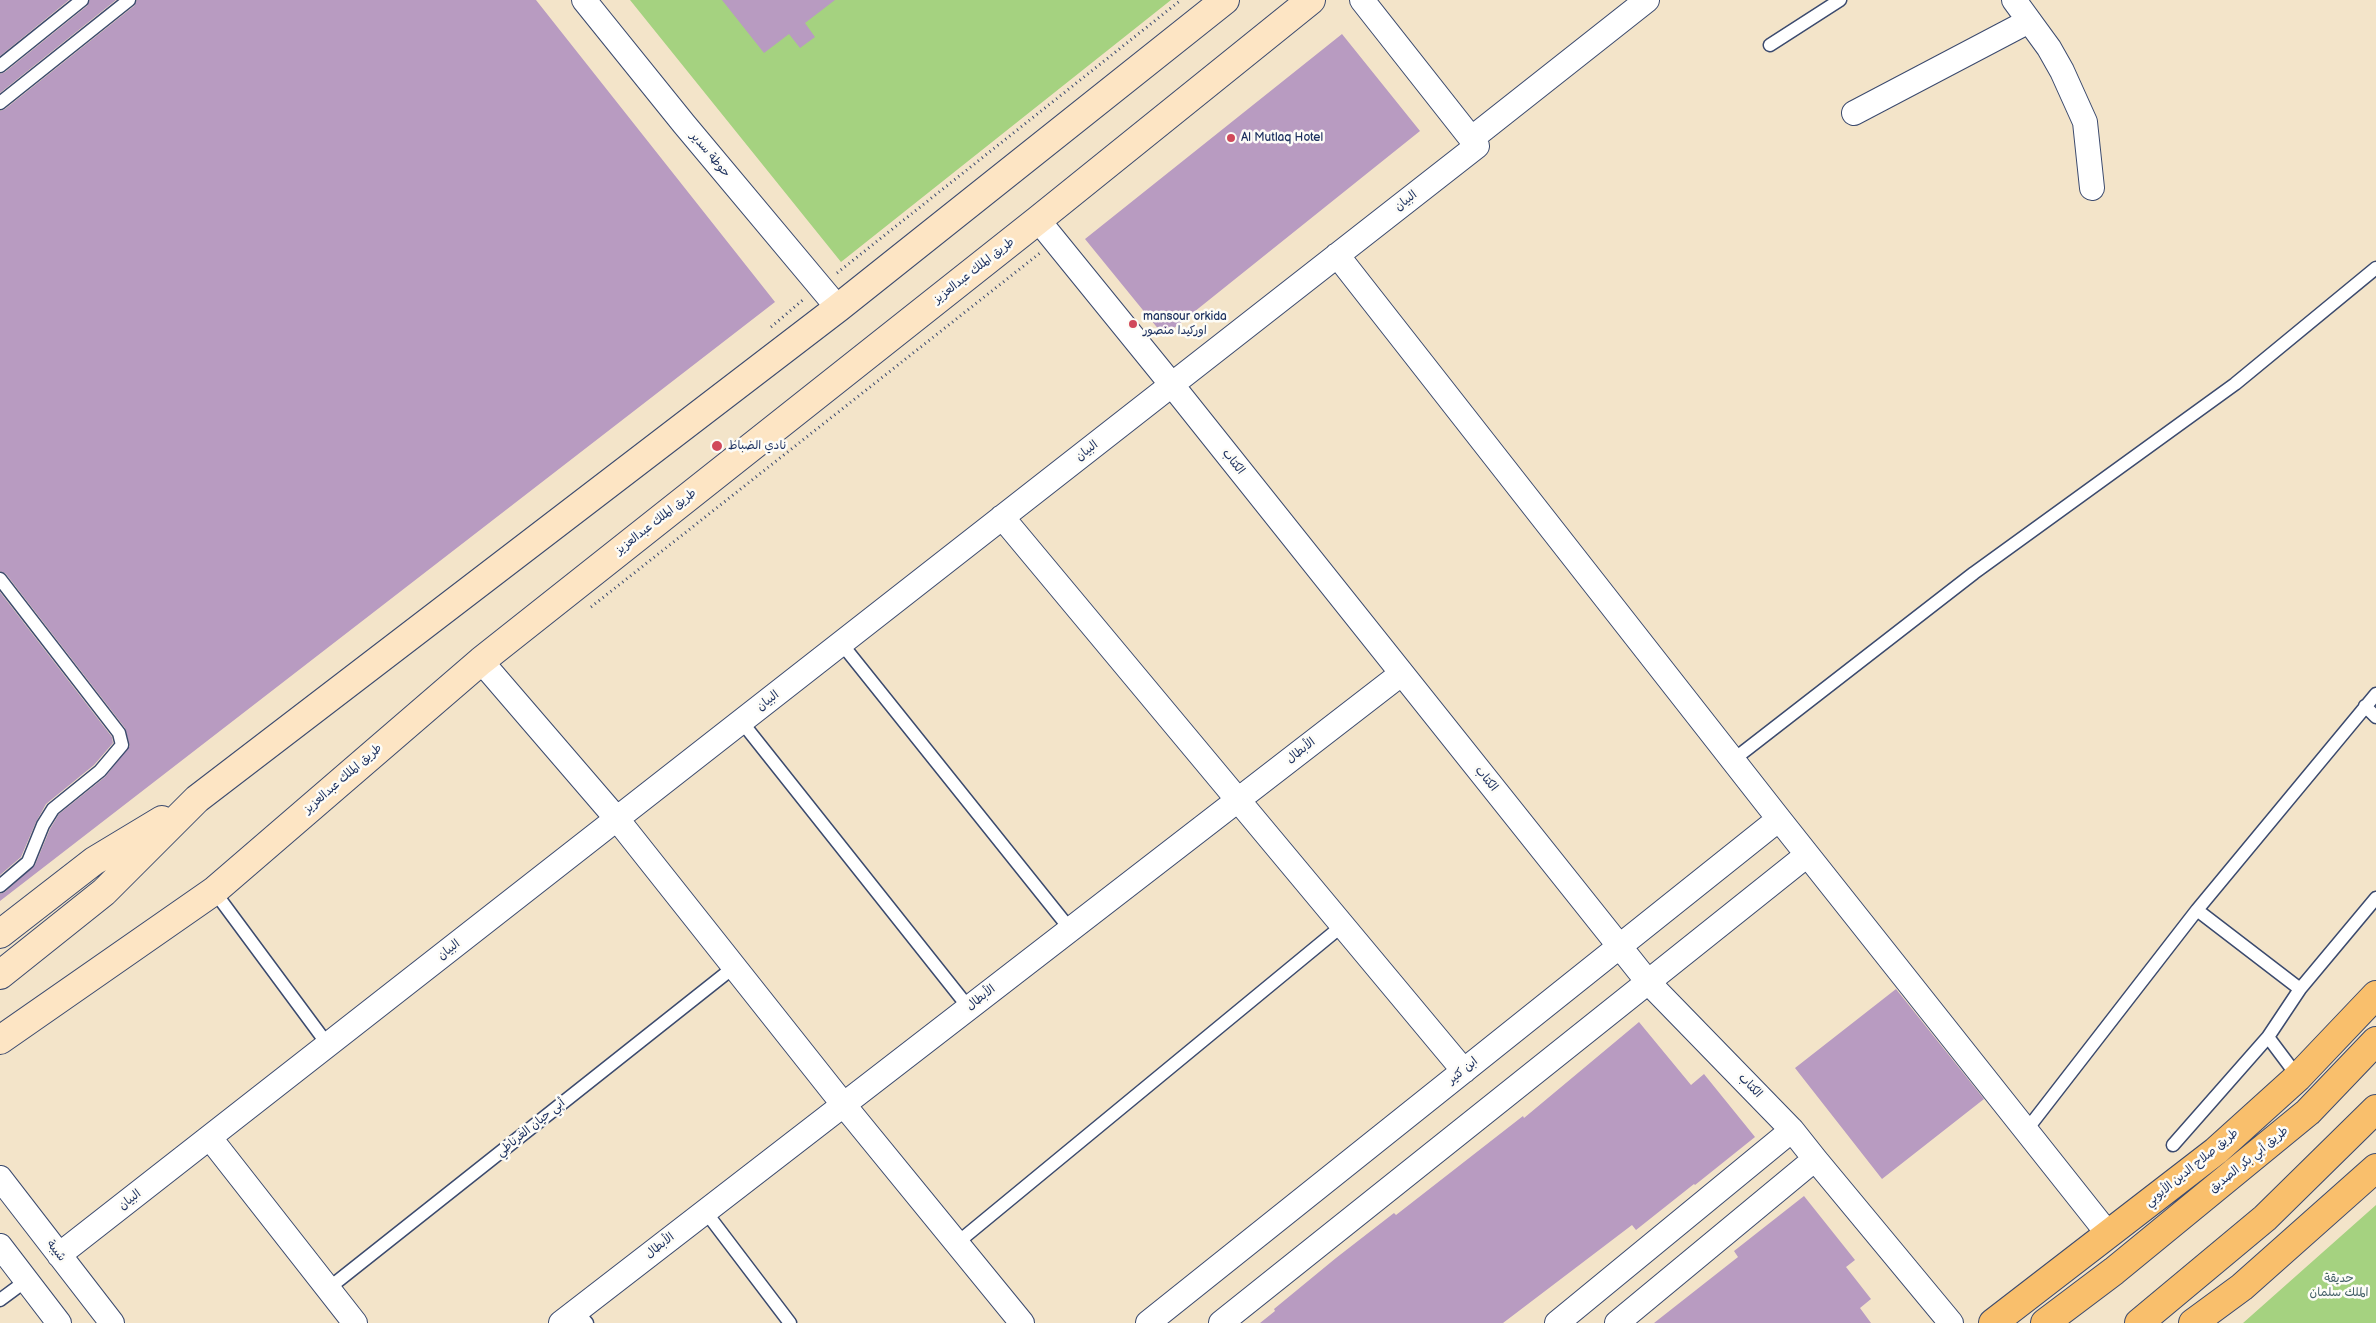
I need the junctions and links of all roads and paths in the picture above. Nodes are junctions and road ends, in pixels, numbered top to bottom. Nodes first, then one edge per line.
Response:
1 (82, 0) edge
2 (130, 0) edge
3 (584, 0) edge
4 (1181, 0) edge
5 (1225, 0) edge
6 (1311, 0) edge
7 (1362, 0) edge
8 (1646, 0) edge
9 (1840, 0) edge
10 (2014, 0) edge
11 (2029, 21) junction
12 (1770, 45) dead end
13 (0, 66) edge
14 (0, 103) edge
15 (1854, 113) dead end
16 (1474, 142) junction
17 (2092, 188) dead end
18 (1046, 230) junction
19 (1337, 255) junction
20 (2376, 268) edge
21 (831, 278) dead end
22 (838, 308) junction
23 (1172, 384) junction
24 (1002, 518) junction
25 (0, 579) edge
26 (590, 607) dead end
27 (841, 643) junction
28 (480, 661) junction
29 (1401, 674) junction
30 (2376, 694) edge
31 (2365, 706) junction
32 (2376, 717) edge
33 (741, 722) junction
34 (1733, 760) junction
35 (197, 798) junction
36 (1238, 800) junction
37 (617, 819) junction
38 (1779, 819) junction
39 (1807, 855) junction
40 (0, 886) edge
41 (214, 891) junction
42 (2376, 898) edge
43 (2197, 910) junction
44 (1343, 925) junction
45 (1070, 929) junction
46 (0, 934) edge
47 (1620, 946) junction
48 (734, 967) junction
49 (0, 975) edge
50 (1648, 982) junction
51 (2300, 989) junction
52 (2376, 996) edge
53 (969, 1008) junction
54 (2268, 1037) junction
55 (0, 1040) edge
56 (2376, 1041) edge
57 (328, 1045) junction
58 (0, 1058) edge
59 (1464, 1071) junction
60 (2298, 1077) junction
61 (844, 1104) junction
62 (2376, 1109) edge
63 (1792, 1130) junction
64 (2025, 1132) junction
65 (210, 1138) junction
66 (2173, 1145) dead end
67 (1814, 1160) junction
68 (2376, 1168) edge
69 (0, 1178) edge
70 (705, 1211) junction
71 (2109, 1235) junction
72 (957, 1243) junction
73 (0, 1246) edge
74 (59, 1255) junction
75 (2114, 1271) junction
76 (27, 1280) junction
77 (2041, 1287) junction
78 (329, 1288) junction
79 (0, 1300) edge
80 (575, 1319) edge
81 (2144, 1321) edge
82 (60, 1323) edge
83 (112, 1323) edge
84 (355, 1323) edge
85 (790, 1323) edge
86 (1022, 1323) edge
87 (1148, 1323) edge
88 (1221, 1323) edge
89 (1557, 1323) edge
90 (1617, 1323) edge
91 (1951, 1323) edge
92 (1993, 1323) edge
93 (2045, 1323) edge
94 (2193, 1323) edge

1 - 13 lane
2 - 14 lane
3 - 22 street, حوطة سدير
4 - 21 path
5 - 22 main road
6 - 18 main road, طريق الملك عبدالعزيز
7 - 16 street
8 - 16 street, البيان
9 - 12 lane
10 - 11 street
11 - 15 street
11 - 17 street
16 - 19 street, البيان
18 - 23 street, الكتاب
18 - 26 path
18 - 28 main road, طريق الملك عبدالعزيز
19 - 23 street, البيان
19 - 34 street
20 - 34 lane
22 - 35 main road
23 - 24 street, البيان
23 - 29 street, الكتاب
24 - 27 street, البيان
24 - 36 street
25 - 40 lane
27 - 33 street, البيان
27 - 45 lane
28 - 37 street
28 - 41 main road, طريق الملك عبدالعزيز
29 - 36 street, الأبطال
29 - 47 street, الكتاب
30 - 31 lane
31 - 32 lane
31 - 43 lane
33 - 37 street, البيان
33 - 53 lane
34 - 38 street
35 - 46 main road
35 - 49 main road
36 - 44 street
36 - 45 street, الأبطال
37 - 48 street
37 - 57 street, البيان
38 - 39 street
38 - 47 street, ابن كثير
39 - 50 street
39 - 64 street
41 - 55 main road, طريق الملك عبدالعزيز
41 - 57 lane
41 - 58 main road
42 - 51 lane
43 - 51 lane
43 - 64 lane
44 - 59 street
44 - 72 lane
45 - 53 street, الأبطال
47 - 50 street, الكتاب
47 - 59 street, ابن كثير
48 - 61 street
48 - 78 lane, أبي حيان الغرناطي
50 - 63 street, الكتاب
50 - 88 street
51 - 54 lane
52 - 60 main road, طريق صلاح الدين الأيوبي
53 - 61 street, الأبطال
54 - 60 lane
54 - 66 lane
56 - 75 main road, طريق أبي بكر الصديق
57 - 65 street, البيان
59 - 87 street, ابن كثير
60 - 71 main road, طريق صلاح الدين الأيوبي
61 - 70 street, الأبطال
61 - 72 street
62 - 81 main road
63 - 67 street, الكتاب
63 - 89 street
64 - 71 street
65 - 74 street, البيان
65 - 78 street
67 - 90 street
67 - 91 street, الكتاب
68 - 94 main road
69 - 74 street, شيبة
70 - 80 street, الأبطال
70 - 85 lane
71 - 77 main road, طريق صلاح الدين الأيوبي
72 - 86 street
73 - 76 street
74 - 83 street, شيبة
75 - 77 main road
75 - 93 main road
76 - 79 lane
76 - 82 street
77 - 92 main road, طريق صلاح الدين الأيوبي
78 - 84 street

